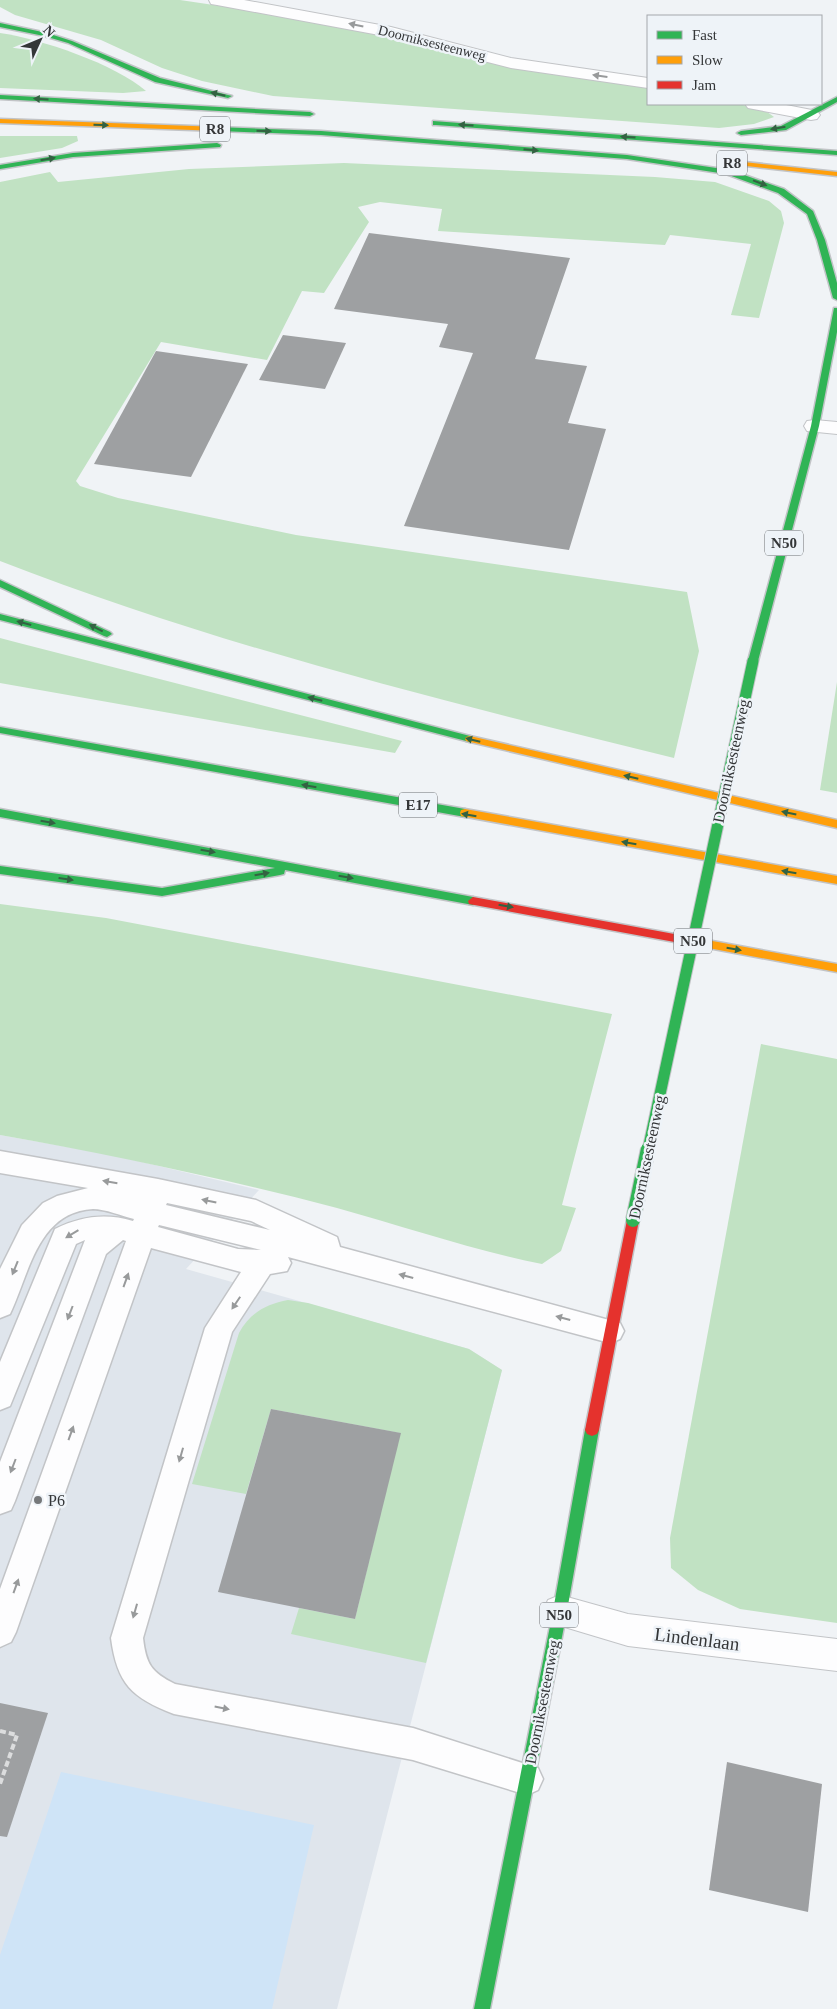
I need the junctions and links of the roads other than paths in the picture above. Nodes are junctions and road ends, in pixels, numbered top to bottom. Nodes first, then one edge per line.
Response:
1 (217, 0) edge
2 (0, 25) edge
3 (647, 83) edge
4 (0, 97) edge
5 (837, 99) edge
6 (759, 105) edge
7 (300, 114) junction
8 (320, 115) dead end
9 (811, 115) junction
10 (0, 121) edge
11 (429, 123) dead end
12 (677, 140) junction
13 (430, 142) junction
14 (258, 143) dead end
15 (229, 144) dead end
16 (837, 153) edge
17 (627, 157) junction
18 (0, 167) edge
19 (837, 174) edge
20 (837, 298) edge
21 (837, 310) edge
22 (815, 426) junction
23 (837, 428) edge
24 (0, 583) edge
25 (0, 617) edge
26 (155, 658) junction
27 (0, 730) edge
28 (0, 813) edge
29 (837, 824) edge
30 (298, 868) junction
31 (0, 870) edge
32 (837, 880) edge
33 (837, 968) edge
34 (0, 1162) edge
35 (143, 1215) junction
36 (263, 1262) junction
37 (370, 1266) junction
38 (0, 1306) edge
39 (610, 1331) junction
40 (0, 1397) edge
41 (0, 1501) edge
42 (560, 1611) junction
43 (0, 1632) edge
44 (837, 1654) edge
45 (527, 1779) junction
46 (482, 2009) edge

3 -> 1 street, Doorniksesteenweg
7 -> 2 main road
7 -> 4 main road, R8
5 - 9 main road
6 - 9 street
7 - 8 main road, R8
9 -> 12 main road
10 -> 13 main road, R8
12 -> 11 main road, R8
12 - 16 main road, R8
13 - 14 main road
13 -> 17 main road, R8
18 -> 15 main road
17 - 19 main road, R8
17 -> 20 main road
21 - 22 main road, Doorniksesteenweg / N50
22 - 23 street
22 - 39 main road, Doorniksesteenweg / N50, bridge
26 -> 24 main road
26 -> 25 main road
29 -> 26 main road
32 -> 27 main road, E17
28 -> 30 main road
31 -> 30 main road
30 -> 33 main road
35 -> 34 lane
35 - 36 lane
37 -> 35 lane
35 -> 38 lane
35 -> 40 lane
35 -> 41 lane
43 -> 35 lane
36 - 37 lane
36 -> 45 lane
39 -> 37 lane
39 - 42 main road, Doorniksesteenweg / N50
42 - 44 street, Lindenlaan
42 - 45 main road, Doorniksesteenweg / N50
45 - 46 main road, Doorniksesteenweg / N50

